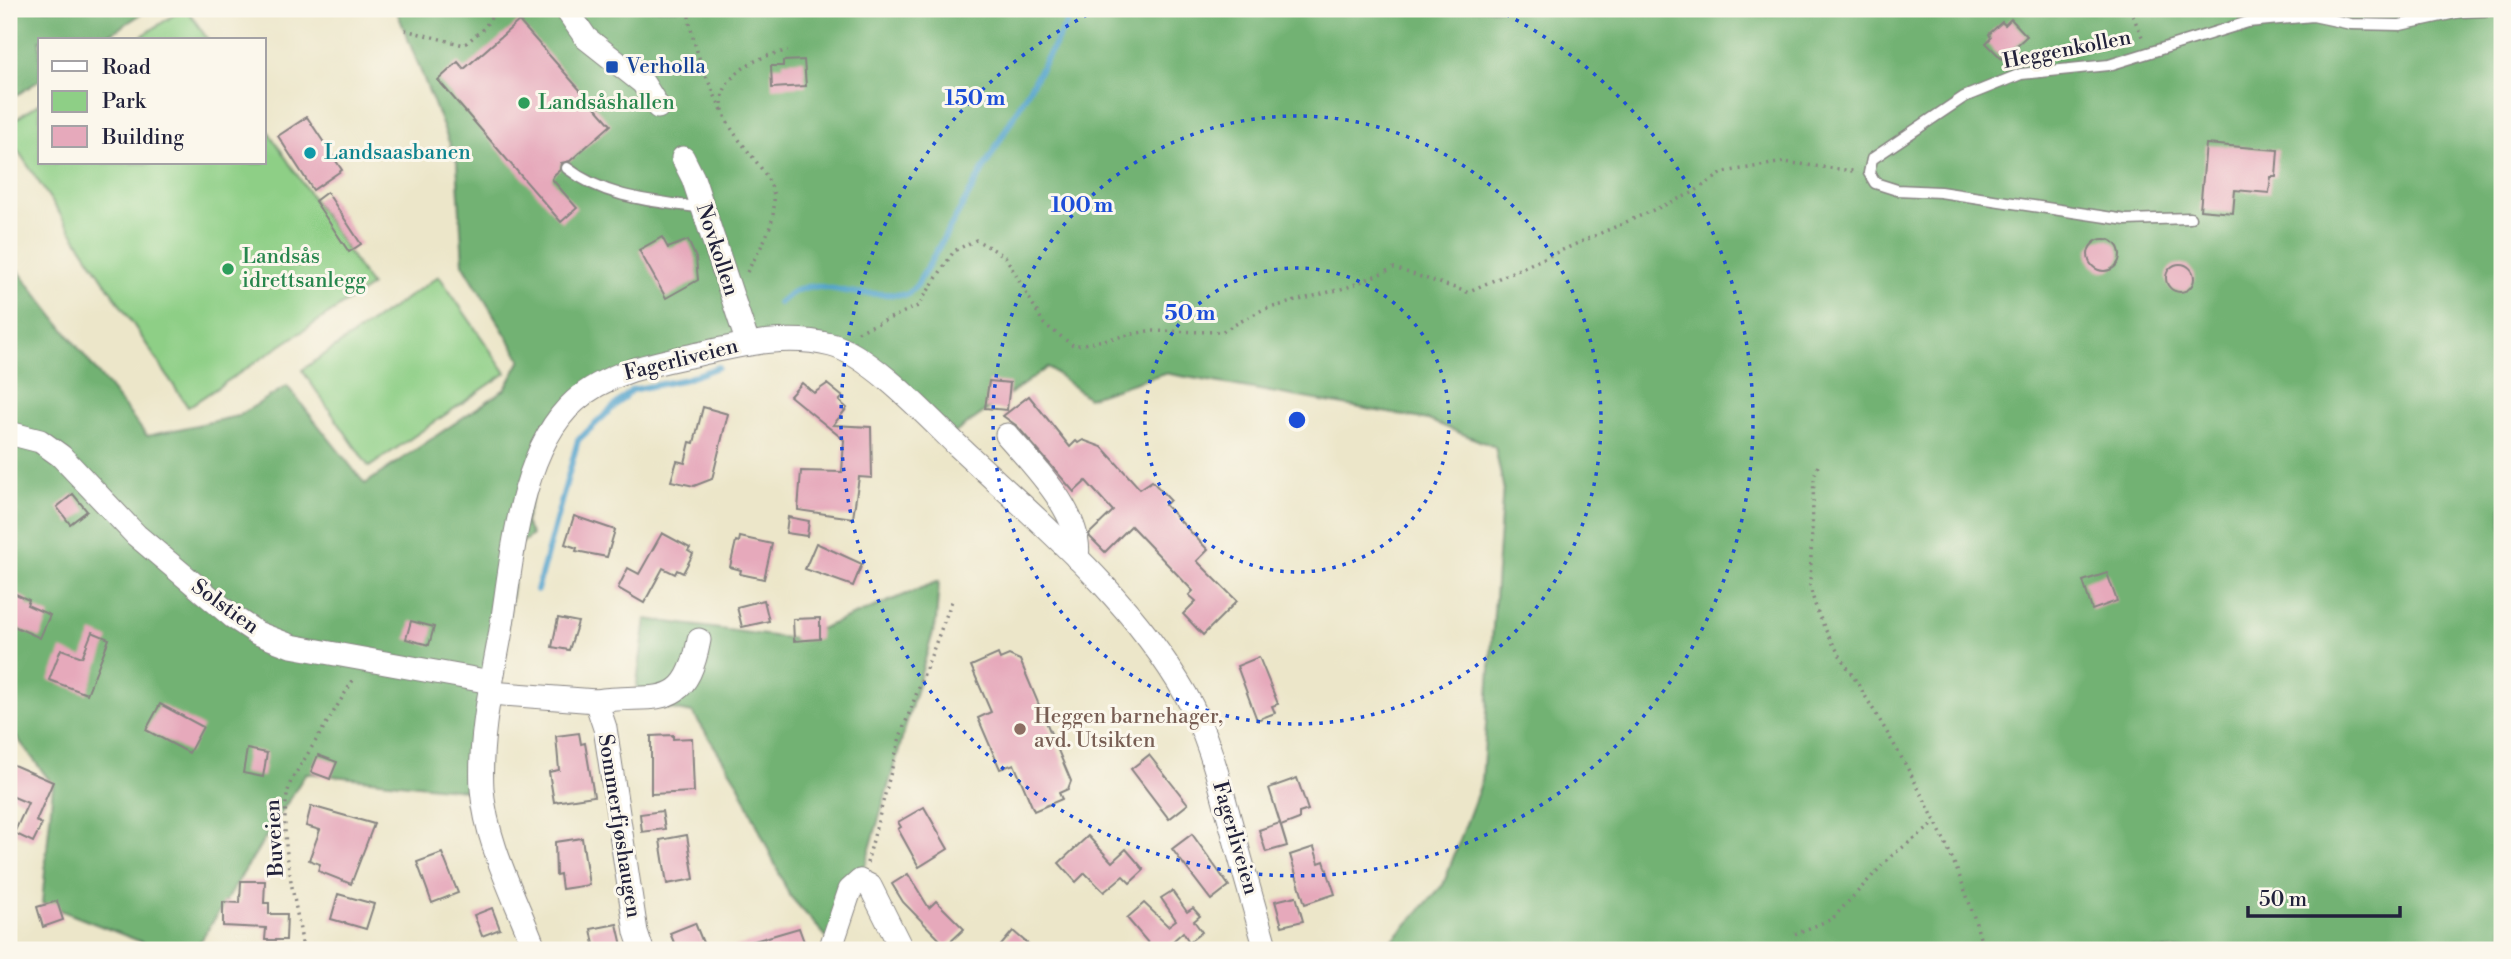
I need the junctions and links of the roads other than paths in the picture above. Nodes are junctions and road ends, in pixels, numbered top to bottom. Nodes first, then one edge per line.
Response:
1 (566, 9) edge
2 (2502, 10) edge
3 (658, 107) dead end
4 (683, 158) dead end
5 (567, 168) dead end
6 (703, 208) junction
7 (2190, 218) dead end
8 (747, 344) junction
9 (9, 433) edge
10 (1007, 435) dead end
11 (1077, 558) junction
12 (699, 640) dead end
13 (490, 688) junction
14 (596, 701) junction
15 (535, 950) edge
16 (642, 950) edge
17 (830, 950) edge
18 (902, 950) edge
19 (1266, 950) edge

1 - 3 street
2 - 7 lane, Heggenkollen
4 - 6 street, Novkollen
5 - 6 lane
6 - 8 street, Novkollen
8 - 11 street, Fagerliveien
8 - 13 street, Fagerliveien
9 - 13 street, Solstien
10 - 11 street
11 - 19 street, Fagerliveien
12 - 14 street
13 - 14 street
13 - 15 street, Fagerliveien
14 - 16 street, Sommerfjøshaugen
17 - 18 street

